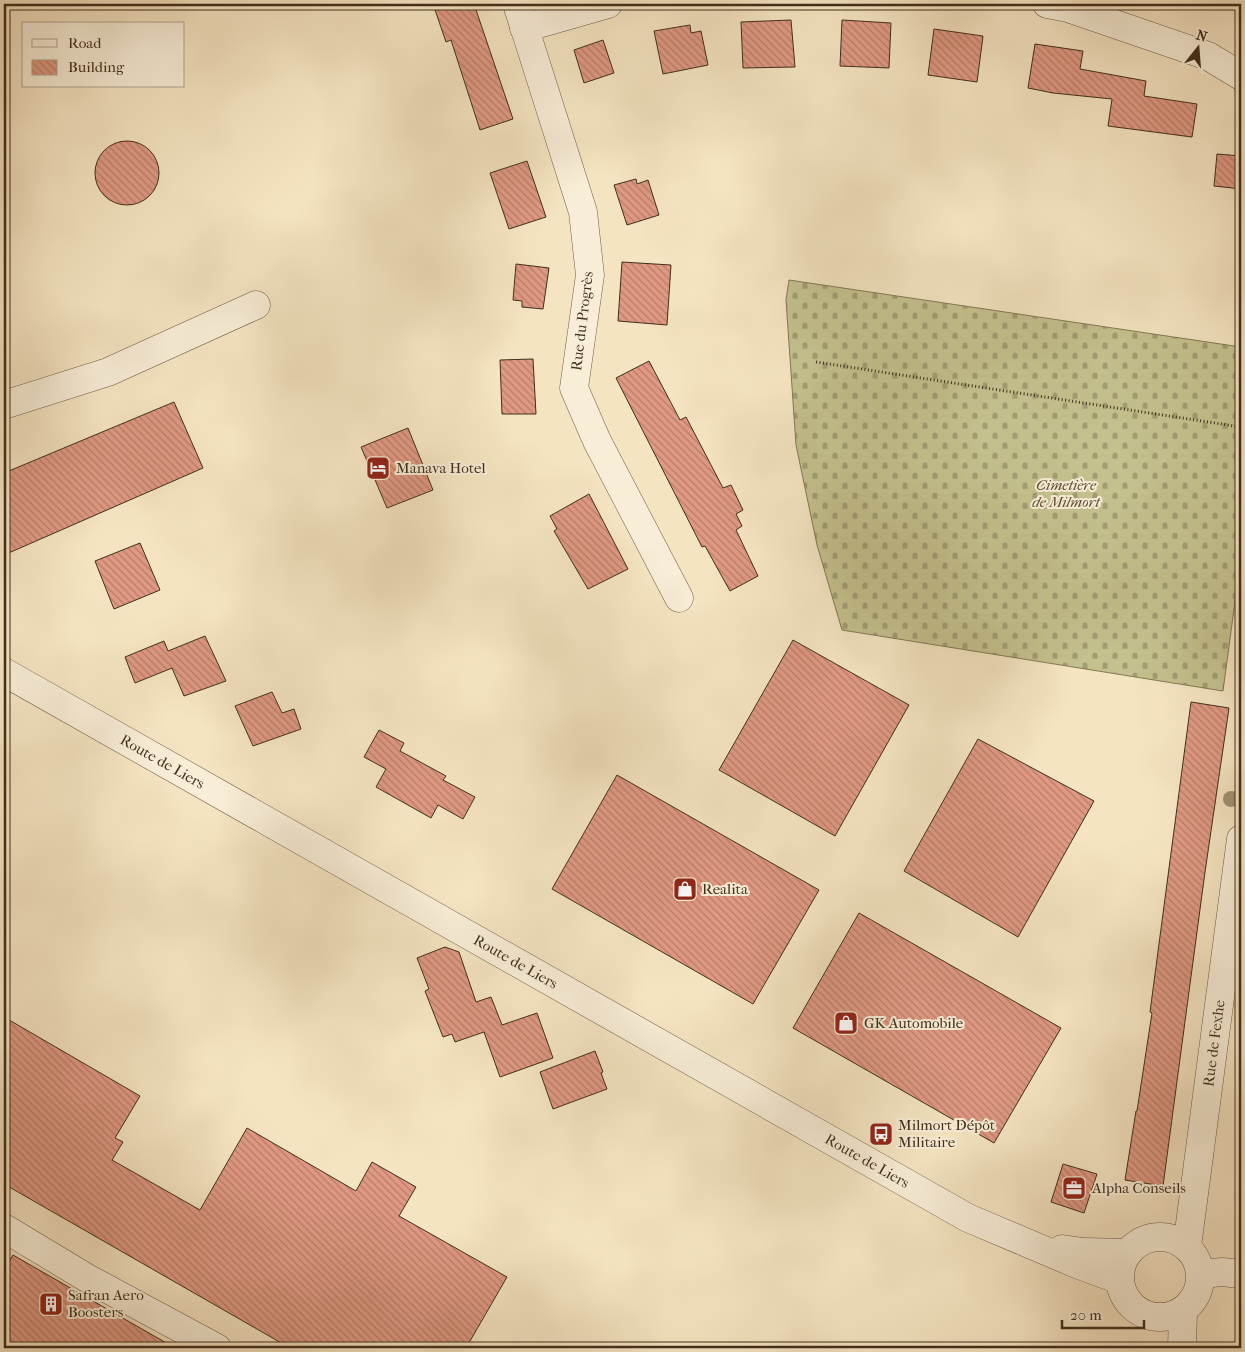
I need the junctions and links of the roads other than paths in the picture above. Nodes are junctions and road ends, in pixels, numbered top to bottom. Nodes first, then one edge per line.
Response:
1 (608, 4) edge
2 (1047, 4) edge
3 (520, 16) edge
4 (1241, 76) edge
5 (256, 305) dead end
6 (4, 405) edge
7 (679, 598) dead end
8 (4, 672) edge
9 (1241, 838) edge
10 (4, 1228) edge
11 (1180, 1242) junction
12 (1029, 1244) junction
13 (1128, 1253) junction
14 (1201, 1274) junction
15 (1241, 1274) edge
16 (1120, 1280) junction
17 (1178, 1328) edge
18 (217, 1348) edge

1 - 3 street, Rue du Progrès
2 - 4 street
3 - 7 street, Rue du Progrès
5 - 6 street
8 - 12 street, Route de Liers
9 - 11 street, Rue de Fexhe
10 - 18 street
11 - 13 street
11 - 14 street
12 - 13 street, Route de Liers
12 - 16 street, Route de Liers
13 - 16 street
14 - 15 street
14 - 17 street
16 - 17 street

